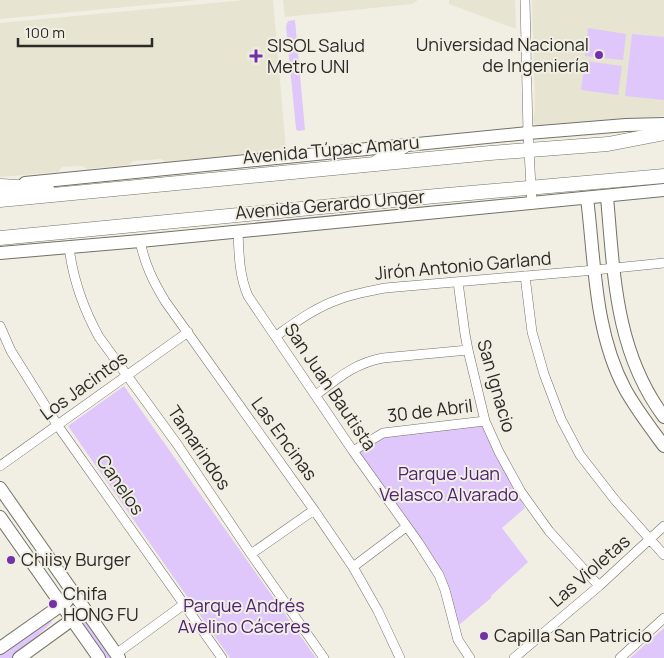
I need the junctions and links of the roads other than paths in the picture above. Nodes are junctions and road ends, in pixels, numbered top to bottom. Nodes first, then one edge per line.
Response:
1 (525, 0) edge
2 (664, 124) edge
3 (528, 133) junction
4 (664, 133) edge
5 (404, 146) junction
6 (529, 150) junction
7 (373, 164) junction
8 (664, 176) edge
9 (1, 186) edge
10 (531, 187) junction
11 (664, 190) edge
12 (87, 192) junction
13 (607, 196) junction
14 (587, 198) junction
15 (0, 200) edge
16 (532, 204) junction
17 (238, 232) junction
18 (0, 238) edge
19 (140, 241) junction
20 (69, 247) junction
21 (0, 254) edge
22 (664, 263) edge
23 (614, 268) junction
24 (594, 270) junction
25 (525, 276) junction
26 (458, 282) junction
27 (0, 326) edge
28 (188, 332) junction
29 (276, 336) junction
30 (468, 350) junction
31 (128, 375) junction
32 (316, 395) junction
33 (664, 417) edge
34 (485, 421) junction
35 (58, 426) junction
36 (664, 446) edge
37 (353, 451) junction
38 (0, 466) edge
39 (0, 488) edge
40 (314, 510) junction
41 (0, 517) edge
42 (664, 526) edge
43 (406, 527) junction
44 (651, 539) junction
45 (251, 554) junction
46 (664, 554) edge
47 (352, 567) junction
48 (599, 586) junction
49 (74, 595) junction
50 (184, 604) junction
51 (62, 605) junction
52 (85, 610) junction
53 (664, 618) edge
54 (72, 620) junction
55 (0, 648) edge
56 (118, 656) edge
57 (19, 658) edge
58 (99, 658) edge
59 (222, 658) edge
60 (324, 658) edge
61 (400, 658) edge
62 (470, 658) edge
63 (514, 658) edge
64 (620, 658) edge

1 - 3 street
2 - 3 street
3 - 5 street
3 - 6 street
4 - 6 main road, Avenida Túpac Amaru
5 - 7 main road
5 - 9 street
6 - 7 main road, Avenida Túpac Amaru
6 - 10 street
7 - 12 main road, Avenida Túpac Amaru
8 - 10 main road
9 - 12 main road
10 - 16 street
10 - 18 main road
11 - 13 street, Avenida Gerardo Unger
12 - 15 main road, Avenida Túpac Amaru
13 - 14 street, Avenida Gerardo Unger
13 - 23 street
14 - 16 street, Avenida Gerardo Unger
14 - 24 street
16 - 17 street, Avenida Gerardo Unger
17 - 19 street, Avenida Gerardo Unger
17 - 29 street, San Juan Bautista
19 - 20 street, Avenida Gerardo Unger
19 - 28 street, Las Encinas
20 - 21 street, Avenida Gerardo Unger
20 - 31 street, Tamarindos
22 - 23 street, Jirón Antonio Garland
23 - 24 street, Jirón Antonio Garland
23 - 33 street
24 - 25 street, Jirón Antonio Garland
24 - 36 street
25 - 26 street, Jirón Antonio Garland
25 - 44 street
26 - 29 street, Jirón Antonio Garland
26 - 30 street, San Ignacio
27 - 35 street, Canelos
28 - 31 street, Los Jacintos
28 - 40 street, Las Encinas
29 - 32 street, San Juan Bautista
30 - 32 street
30 - 34 street, San Ignacio
31 - 35 street, Los Jacintos
31 - 45 street, Tamarindos
32 - 37 street, San Juan Bautista
34 - 37 street, 30 de Abril
34 - 48 street, San Ignacio
35 - 38 street, Los Jacintos
35 - 50 street, Canelos
37 - 43 street, San Juan Bautista
39 - 49 street
40 - 45 street
40 - 47 street, Las Encinas
41 - 51 street
42 - 44 street, Las Violetas
43 - 47 street
43 - 62 street, San Juan Bautista
44 - 46 street
44 - 48 street, Las Violetas
45 - 60 street, Tamarindos
47 - 61 street, Las Encinas
48 - 63 street, Las Violetas
49 - 51 street
49 - 52 street
50 - 56 street
50 - 59 street, Canelos
51 - 54 street
51 - 55 street
52 - 54 street
52 - 56 street
53 - 64 street
54 - 57 street
54 - 58 street

